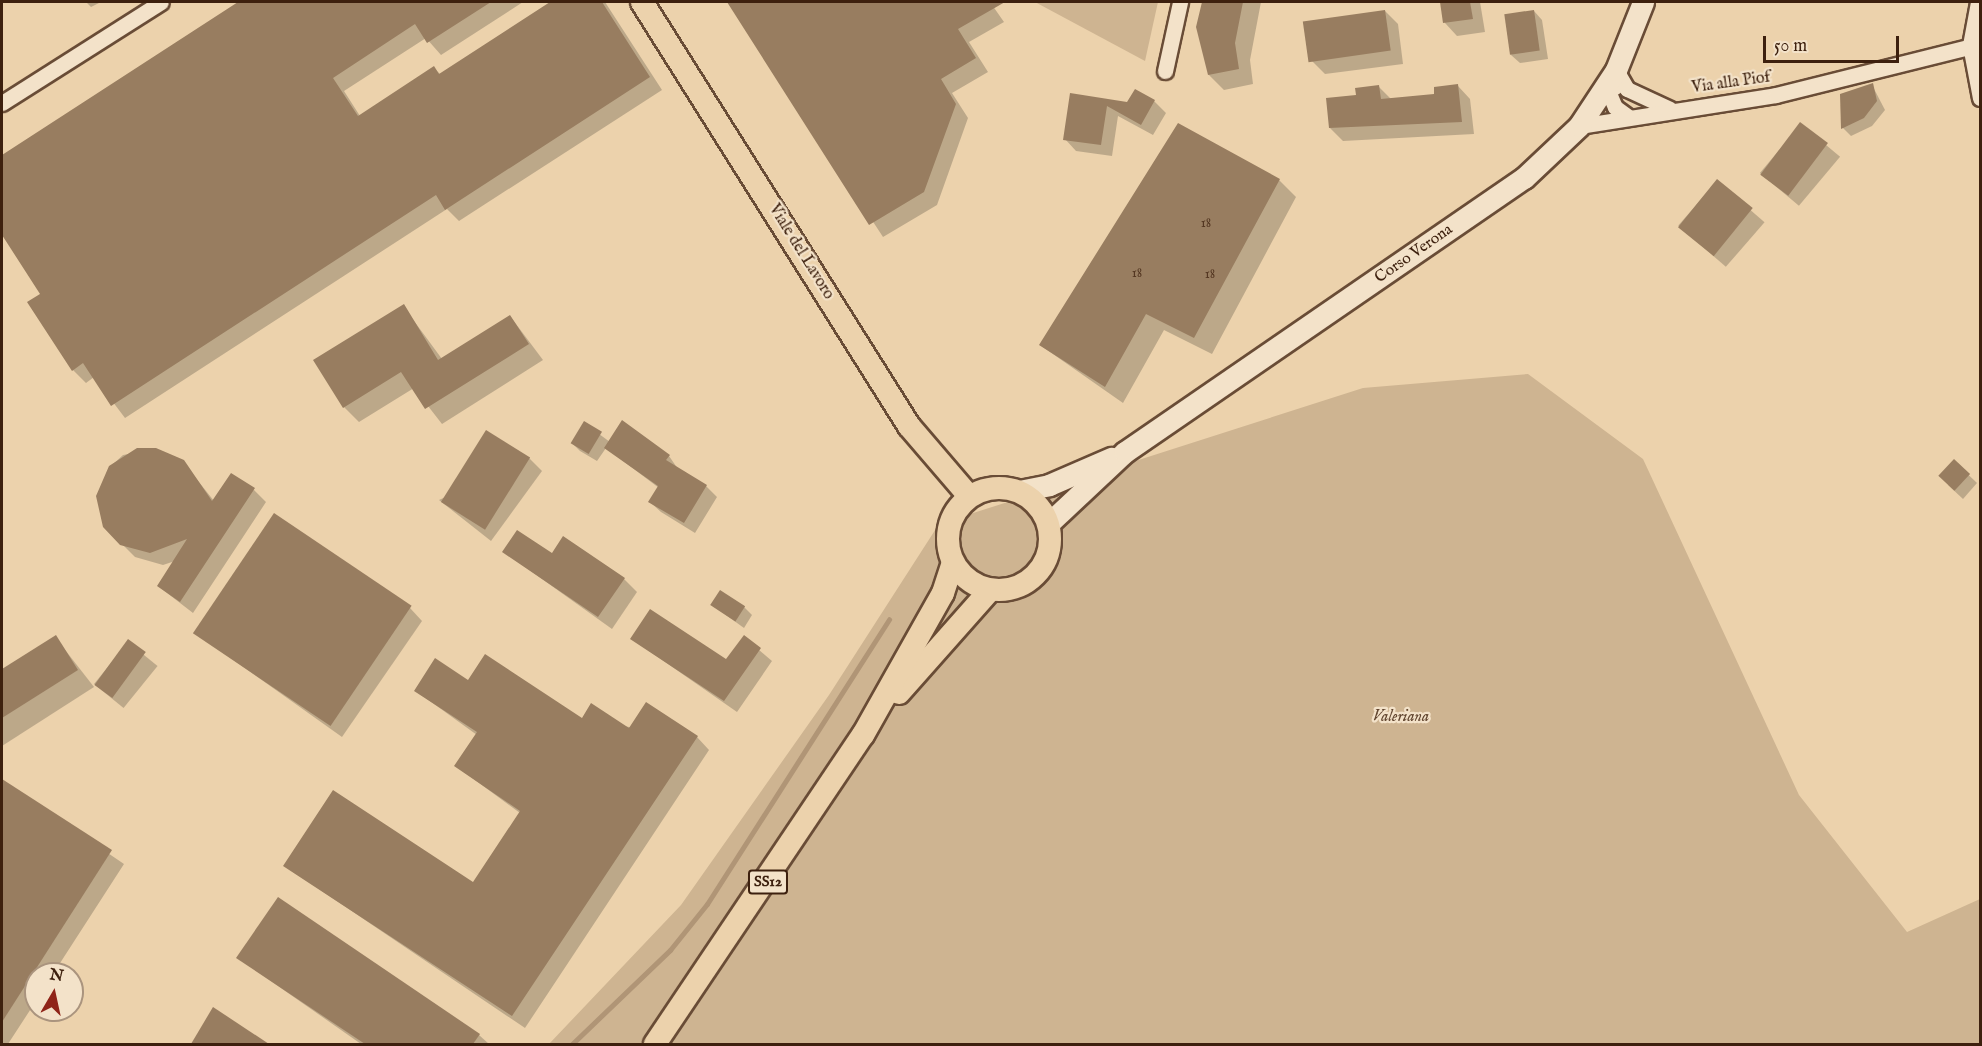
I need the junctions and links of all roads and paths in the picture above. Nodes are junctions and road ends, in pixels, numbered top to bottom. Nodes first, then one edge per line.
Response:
1 (161, 2) edge
2 (642, 2) edge
3 (1180, 2) edge
4 (1643, 2) edge
5 (1977, 2) edge
6 (1975, 45) edge
7 (1165, 71) dead end
8 (1616, 82) junction
9 (1980, 98) edge
10 (2, 103) edge
11 (1670, 109) junction
12 (1629, 117) junction
13 (1579, 126) junction
14 (1125, 452) junction
15 (1018, 491) junction
16 (969, 496) junction
17 (1048, 524) junction
18 (953, 563) junction
19 (990, 590) junction
20 (863, 735) junction
21 (655, 1044) edge

1 - 10 street
2 - 16 main road, Viale del Lavoro
3 - 7 street
4 - 8 main road, Corso Verona
5 - 6 street
6 - 9 street
6 - 11 street, Via alla Piof
8 - 11 street
8 - 12 street
8 - 13 main road, Corso Verona
11 - 12 street, Via alla Piof
12 - 13 street, Via alla Piof
13 - 14 main road, Corso Verona
14 - 15 main road
14 - 17 main road
15 - 16 main road
15 - 17 main road
16 - 18 main road, SS12
17 - 19 main road
18 - 19 main road
18 - 20 main road, SS12
19 - 20 main road, SS12
20 - 21 main road, SS12

